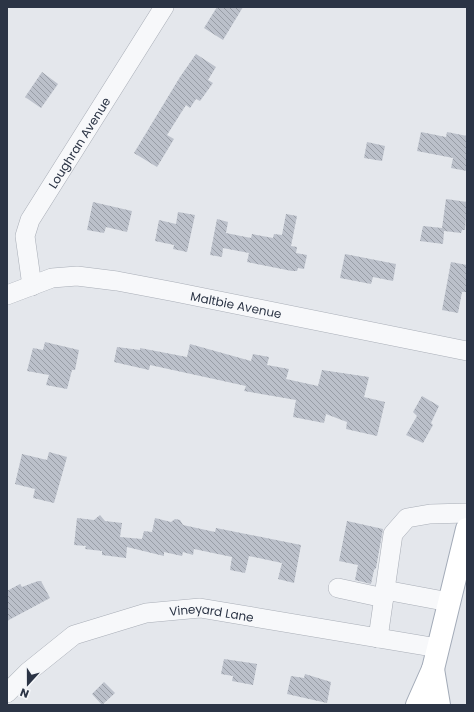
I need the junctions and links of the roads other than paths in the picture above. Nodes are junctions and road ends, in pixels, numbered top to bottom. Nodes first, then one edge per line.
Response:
1 (164, 7) edge
2 (32, 286) junction
3 (7, 294) edge
4 (467, 351) edge
5 (467, 513) edge
6 (467, 529) edge
7 (338, 588) dead end
8 (384, 594) junction
9 (449, 602) junction
10 (378, 638) junction
11 (438, 648) junction
12 (433, 669) junction
13 (7, 693) edge
14 (417, 705) edge
15 (439, 705) edge

1 - 2 street, Loughran Avenue
2 - 3 street, Maltbie Avenue
2 - 4 street, Maltbie Avenue
5 - 8 street
6 - 9 main road
7 - 8 street
8 - 9 street
8 - 10 street
9 - 11 main road
10 - 11 street, Vineyard Lane
10 - 13 street, Vineyard Lane
11 - 12 main road
12 - 14 main road
12 - 15 main road

